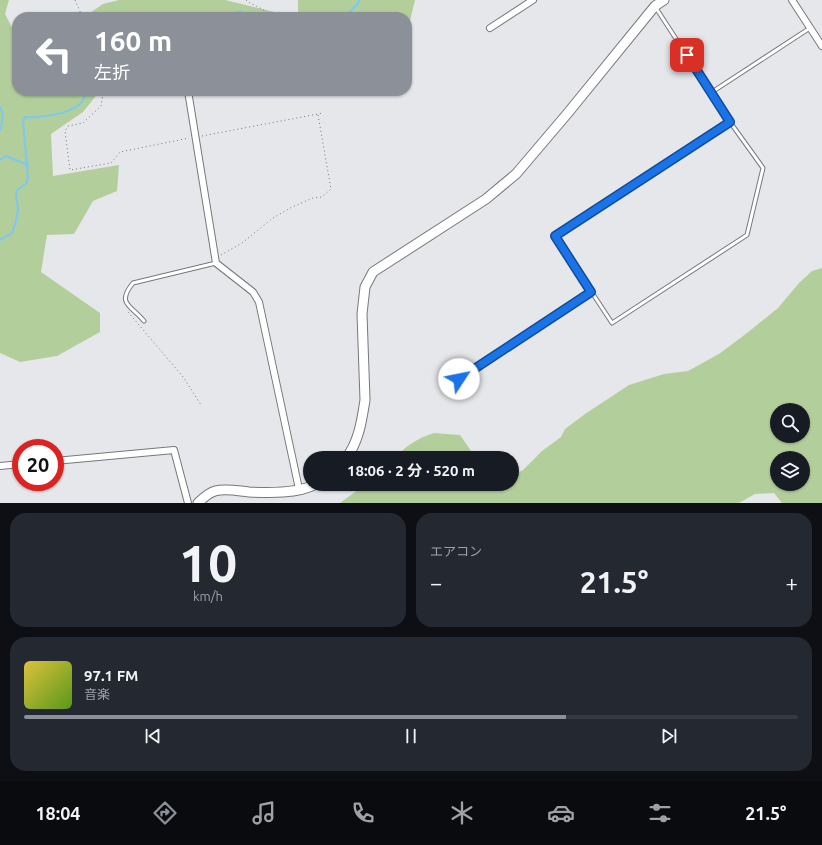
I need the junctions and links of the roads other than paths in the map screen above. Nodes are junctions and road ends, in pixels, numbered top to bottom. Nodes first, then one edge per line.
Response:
1 (533, 0) edge
2 (664, 0) edge
3 (792, 0) edge
4 (653, 3) edge
5 (490, 28) dead end
6 (810, 28) junction
7 (822, 46) edge
8 (712, 92) junction
9 (189, 96) edge
10 (730, 122) junction
11 (215, 260) junction
12 (590, 291) junction
13 (144, 321) dead end
14 (459, 379) dead end
15 (349, 451) edge
16 (64, 460) edge
17 (12, 465) edge
18 (0, 466) edge
19 (303, 488) edge
20 (299, 489) junction
21 (188, 503) edge
22 (198, 503) edge

1 - 5 street
2 - 4 street
3 - 6 street
4 - 8 lane
4 - 15 street
6 - 7 street
6 - 8 lane
8 - 10 lane
9 - 11 street
10 - 12 lane
10 - 12 lane
11 - 13 lane
11 - 20 street
12 - 14 lane
16 - 21 street
17 - 18 street
19 - 20 street
20 - 22 street

